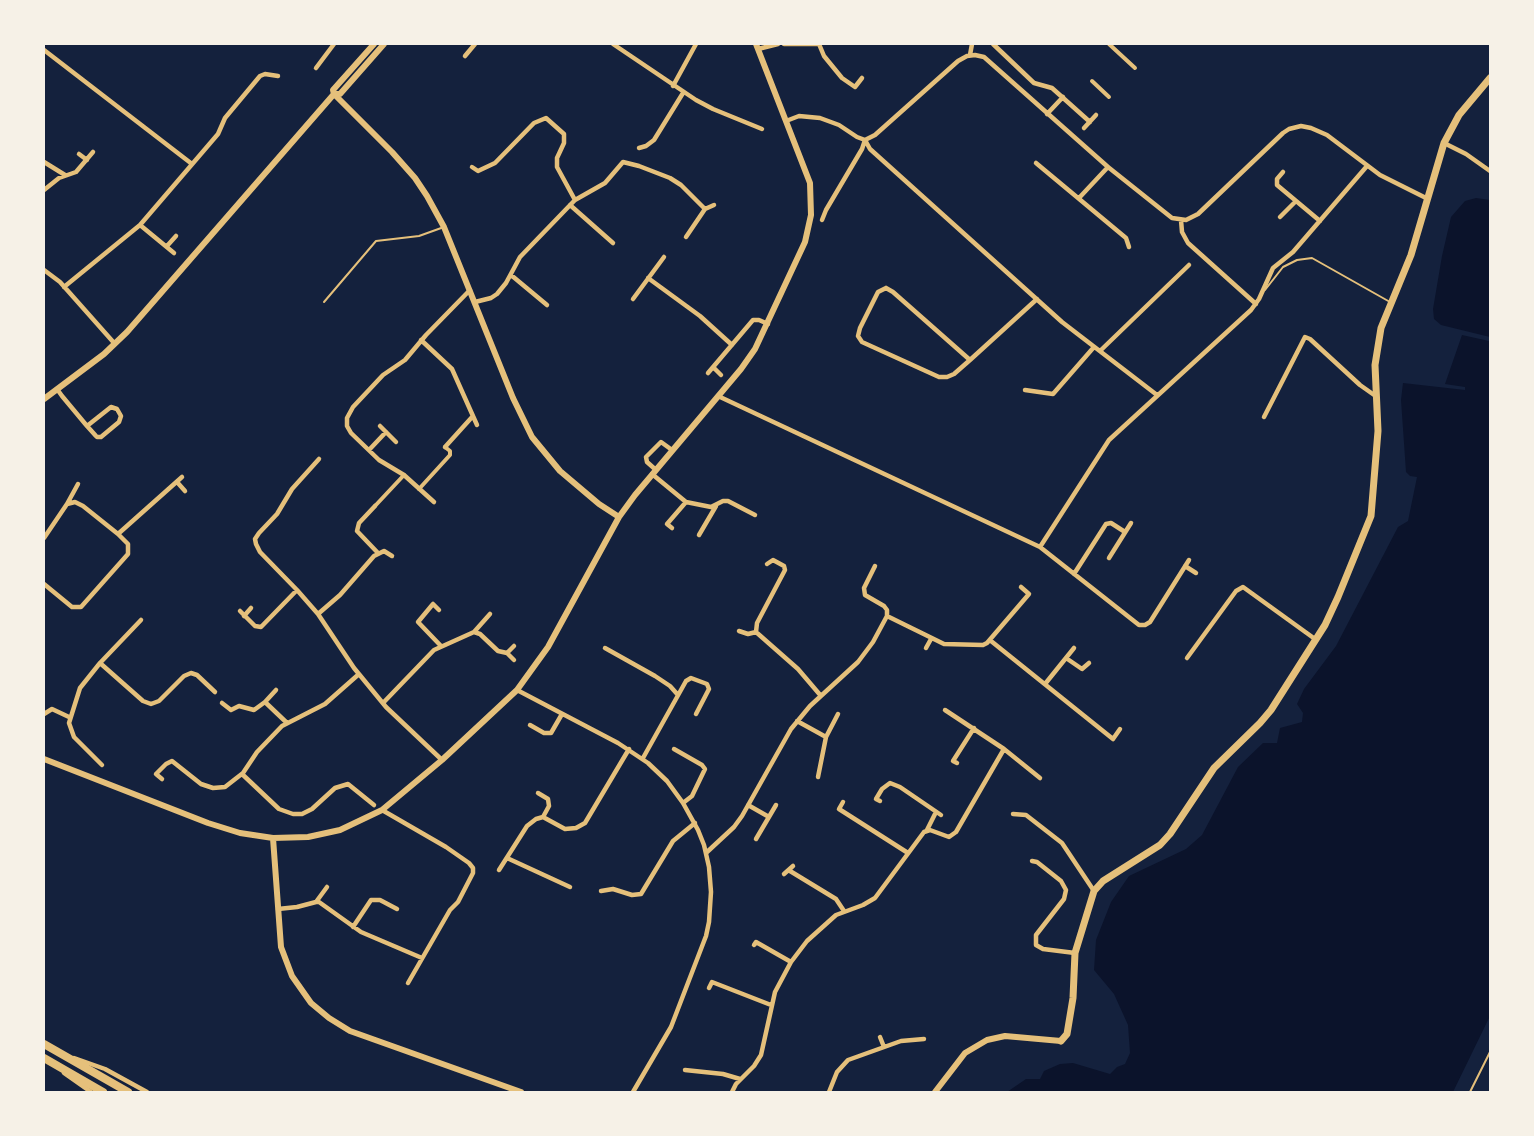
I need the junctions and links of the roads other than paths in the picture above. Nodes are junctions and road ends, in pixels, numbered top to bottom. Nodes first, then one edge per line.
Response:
1 (334, 44) edge
2 (374, 44) edge
3 (384, 44) edge
4 (475, 44) edge
5 (612, 44) edge
6 (696, 44) edge
7 (778, 44) edge
8 (784, 44) edge
9 (819, 44) edge
10 (972, 44) edge
11 (993, 44) edge
12 (1109, 44) edge
13 (757, 46) edge
14 (44, 50) edge
15 (970, 55) junction
16 (465, 56) dead end
17 (316, 68) dead end
18 (1135, 68) dead end
19 (278, 76) dead end
20 (862, 78) dead end
21 (1491, 78) edge
22 (1092, 81) dead end
23 (673, 86) junction
24 (683, 93) junction
25 (334, 94) junction
26 (1063, 97) junction
27 (1108, 97) dead end
28 (1047, 114) junction
29 (1096, 115) dead end
30 (786, 121) junction
31 (1090, 122) junction
32 (1084, 128) dead end
33 (762, 129) dead end
34 (865, 140) junction
35 (1444, 142) junction
36 (639, 148) dead end
37 (93, 152) dead end
38 (79, 154) dead end
39 (87, 160) junction
40 (44, 162) edge
41 (1036, 163) dead end
42 (192, 164) junction
43 (1367, 166) junction
44 (472, 167) dead end
45 (1108, 167) junction
46 (1491, 171) edge
47 (1283, 172) dead end
48 (65, 175) junction
49 (44, 190) edge
50 (1427, 197) junction
51 (1078, 198) junction
52 (575, 200) junction
53 (1296, 201) junction
54 (1435, 201) dead end
55 (570, 204) junction
56 (714, 205) dead end
57 (705, 209) junction
58 (1280, 217) dead end
59 (822, 220) dead end
60 (1181, 220) junction
61 (1320, 220) junction
62 (140, 225) junction
63 (444, 227) junction
64 (683, 227) dead end
65 (689, 232) junction
66 (176, 236) dead end
67 (686, 237) dead end
68 (614, 243) dead end
69 (166, 246) junction
70 (1129, 247) dead end
71 (174, 253) dead end
72 (664, 257) dead end
73 (1189, 265) dead end
74 (44, 270) edge
75 (511, 275) junction
76 (648, 278) junction
77 (64, 287) junction
78 (470, 290) junction
79 (1262, 291) junction
80 (633, 299) dead end
81 (1037, 299) junction
82 (324, 302) dead end
83 (475, 302) junction
84 (1256, 304) junction
85 (1392, 304) junction
86 (547, 305) dead end
87 (768, 324) junction
88 (421, 340) junction
89 (115, 344) junction
90 (732, 345) junction
91 (1094, 346) junction
92 (1100, 351) junction
93 (970, 360) junction
94 (713, 367) junction
95 (708, 373) dead end
96 (721, 375) dead end
97 (1038, 384) dead end
98 (57, 389) junction
99 (1025, 390) dead end
100 (1035, 392) junction
101 (1157, 395) junction
102 (718, 396) junction
103 (1377, 397) junction
104 (44, 399) edge
105 (473, 416) junction
106 (1264, 417) dead end
107 (477, 425) dead end
108 (87, 426) junction
109 (380, 426) dead end
110 (386, 432) junction
111 (396, 442) dead end
112 (445, 447) joint
113 (369, 450) junction
114 (672, 450) junction
115 (319, 459) dead end
116 (654, 472) junction
117 (404, 475) junction
118 (182, 477) dead end
119 (177, 482) junction
120 (78, 484) dead end
121 (419, 489) junction
122 (434, 490) dead end
123 (185, 491) dead end
124 (428, 496) junction
125 (434, 502) dead end
126 (686, 502) junction
127 (67, 504) junction
128 (716, 505) junction
129 (375, 506) joint
130 (755, 515) dead end
131 (619, 517) junction
132 (1131, 523) dead end
133 (672, 528) dead end
134 (1125, 532) junction
135 (118, 534) junction
136 (699, 535) dead end
137 (44, 538) edge
138 (1040, 547) junction
139 (378, 553) junction
140 (392, 556) dead end
141 (1109, 558) dead end
142 (1189, 560) dead end
143 (766, 564) dead end
144 (874, 566) dead end
145 (1185, 566) junction
146 (1196, 573) dead end
147 (1074, 574) junction
148 (44, 584) edge
149 (1021, 587) dead end
150 (297, 590) junction
151 (251, 608) dead end
152 (440, 610) dead end
153 (318, 614) junction
154 (490, 614) dead end
155 (887, 616) junction
156 (141, 620) dead end
157 (739, 631) dead end
158 (474, 632) junction
159 (756, 632) junction
160 (930, 639) junction
161 (1316, 639) junction
162 (991, 641) junction
163 (441, 646) junction
164 (514, 646) dead end
165 (605, 648) dead end
166 (926, 648) dead end
167 (1074, 648) dead end
168 (507, 653) junction
169 (1066, 658) junction
170 (1187, 658) dead end
171 (514, 660) dead end
172 (100, 663) junction
173 (1089, 663) dead end
174 (359, 674) junction
175 (1045, 684) junction
176 (276, 690) dead end
177 (517, 690) junction
178 (215, 692) dead end
179 (678, 695) junction
180 (821, 696) junction
181 (265, 702) junction
182 (222, 703) dead end
183 (383, 703) junction
184 (945, 710) dead end
185 (44, 714) edge
186 (562, 714) junction
187 (696, 714) dead end
188 (838, 714) dead end
189 (69, 717) junction
190 (797, 721) junction
191 (286, 722) junction
192 (530, 725) dead end
193 (974, 728) junction
194 (1120, 729) dead end
195 (826, 737) junction
196 (82, 745) junction
197 (629, 749) junction
198 (674, 749) dead end
199 (1004, 749) junction
200 (77, 752) dead end
201 (643, 758) junction
202 (44, 759) edge
203 (442, 760) junction
204 (957, 763) dead end
205 (102, 765) dead end
206 (242, 774) junction
207 (818, 777) dead end
208 (1040, 778) dead end
209 (162, 779) dead end
210 (538, 793) dead end
211 (880, 801) dead end
212 (843, 802) dead end
213 (683, 803) junction
214 (374, 804) dead end
215 (748, 805) junction
216 (776, 805) dead end
217 (382, 810) junction
218 (936, 812) junction
219 (1013, 814) dead end
220 (941, 815) dead end
221 (543, 817) junction
222 (769, 817) junction
223 (695, 823) junction
224 (927, 830) junction
225 (273, 838) junction
226 (756, 839) dead end
227 (706, 853) junction
228 (908, 853) junction
229 (507, 858) junction
230 (1032, 861) dead end
231 (499, 870) dead end
232 (784, 874) dead end
233 (327, 887) dead end
234 (570, 887) dead end
235 (602, 891) dead end
236 (1094, 891) junction
237 (316, 902) junction
238 (278, 909) junction
239 (397, 909) dead end
240 (844, 911) junction
241 (353, 927) junction
242 (754, 945) dead end
243 (1075, 953) junction
244 (422, 958) junction
245 (791, 962) junction
246 (408, 983) dead end
247 (709, 988) dead end
248 (771, 1005) junction
249 (880, 1037) dead end
250 (924, 1039) dead end
251 (1061, 1041) joint
252 (44, 1044) edge
253 (884, 1047) junction
254 (1491, 1052) edge
255 (63, 1053) junction
256 (44, 1058) edge
257 (685, 1070) dead end
258 (740, 1078) junction
259 (91, 1092) edge
260 (104, 1092) edge
261 (128, 1092) edge
262 (147, 1092) edge
263 (520, 1092) edge
264 (633, 1092) edge
265 (732, 1092) edge
266 (829, 1092) edge
267 (935, 1092) edge
268 (1470, 1092) edge

1 - 17 street
2 - 25 street
3 - 25 street
4 - 16 street
5 - 23 street
6 - 23 street
7 - 13 street
8 - 9 street
9 - 20 street
10 - 15 street
11 - 26 street
12 - 18 street
13 - 30 street
14 - 42 street
15 - 28 street
15 - 34 street
19 - 42 street
21 - 35 main road
22 - 27 street
23 - 24 street
24 - 33 street
24 - 36 street
25 - 63 street
25 - 89 street
26 - 28 street
26 - 31 street
28 - 45 street
29 - 31 street
30 - 34 street
30 - 87 street
31 - 32 street
34 - 59 street
34 - 81 street
35 - 46 street
35 - 50 main road
37 - 39 street
38 - 39 street
39 - 48 street
40 - 48 street
41 - 51 street
42 - 62 street
43 - 50 street
43 - 60 street
43 - 61 street
44 - 52 street
45 - 51 street
45 - 60 street
47 - 53 street
48 - 49 street
50 - 54 lane
50 - 85 main road
51 - 70 street
52 - 55 street
52 - 57 street
53 - 58 street
53 - 61 street
55 - 68 street
55 - 75 street
56 - 57 street
57 - 65 street
60 - 84 street
61 - 79 street
62 - 69 street
62 - 77 street
63 - 78 street
63 - 82 lane
64 - 65 street
65 - 67 street
66 - 69 street
69 - 71 street
72 - 76 street
73 - 92 street
74 - 77 street
75 - 83 street
75 - 86 street
76 - 80 street
76 - 90 street
77 - 89 street
78 - 83 street
78 - 88 street
79 - 84 street
79 - 85 lane
81 - 91 street
81 - 93 street
83 - 131 street
84 - 101 street
85 - 103 main road
87 - 90 street
87 - 102 street
88 - 105 street
88 - 113 street
89 - 98 street
90 - 94 street
91 - 92 street
91 - 100 street
92 - 101 street
93 - 93 street
94 - 95 street
94 - 96 street
97 - 100 street
98 - 104 street
98 - 108 street
99 - 100 street
101 - 138 street
102 - 114 street
102 - 138 street
103 - 106 street
103 - 161 main road
105 - 107 street
105 - 112 street
108 - 108 street
109 - 110 street
110 - 111 street
110 - 113 street
112 - 121 street
113 - 117 street
114 - 116 street
114 - 116 street
115 - 150 street
116 - 126 street
116 - 131 street
117 - 121 street
117 - 129 street
118 - 119 street
119 - 123 street
119 - 135 street
120 - 127 street
121 - 124 street
122 - 124 street
124 - 125 street
126 - 128 street
126 - 133 street
127 - 135 street
127 - 137 street
128 - 130 street
128 - 136 street
129 - 139 street
131 - 177 street
132 - 134 street
134 - 141 street
134 - 147 street
135 - 148 street
138 - 147 street
139 - 140 street
139 - 153 street
142 - 145 street
143 - 159 street
144 - 155 street
145 - 146 street
145 - 147 street
149 - 162 street
150 - 151 street
150 - 153 street
152 - 163 street
153 - 174 street
154 - 158 street
155 - 160 street
155 - 180 street
156 - 172 street
157 - 159 street
158 - 163 street
158 - 168 street
159 - 180 street
160 - 162 street
160 - 166 street
161 - 170 street
161 - 236 main road
162 - 175 street
163 - 183 street
164 - 168 street
165 - 179 street
167 - 169 street
168 - 171 street
169 - 173 street
169 - 175 street
172 - 178 street
172 - 189 street
174 - 183 street
174 - 191 street
175 - 194 street
176 - 181 street
177 - 186 street
177 - 203 street
179 - 187 street
179 - 201 street
180 - 190 street
181 - 182 street
181 - 191 street
183 - 203 street
184 - 193 street
185 - 189 street
186 - 192 street
186 - 197 street
188 - 195 street
189 - 196 street
190 - 195 street
190 - 215 street
191 - 206 street
193 - 199 street
193 - 204 street
195 - 207 street
196 - 200 street
196 - 205 street
197 - 201 street
197 - 221 street
198 - 213 street
199 - 208 street
199 - 224 street
201 - 213 street
202 - 225 street
203 - 217 street
206 - 209 street
206 - 214 street
210 - 221 street
211 - 218 street
212 - 228 street
213 - 223 street
215 - 222 street
215 - 227 street
216 - 222 street
217 - 225 street
217 - 244 street
218 - 220 street
218 - 224 street
219 - 236 street
221 - 229 street
222 - 226 street
223 - 227 street
223 - 235 street
224 - 228 street
225 - 238 street
227 - 264 street
228 - 240 street
229 - 231 street
229 - 234 street
230 - 243 street
232 - 240 street
233 - 237 street
236 - 243 main road
237 - 238 street
237 - 241 street
238 - 263 street
239 - 241 street
240 - 245 street
241 - 244 street
242 - 245 street
243 - 251 main road
244 - 246 street
245 - 248 street
247 - 248 street
248 - 258 street
249 - 253 street
250 - 253 street
251 - 267 street
252 - 255 highway
253 - 266 street
254 - 268 lane
255 - 261 highway
255 - 262 street
256 - 259 street
256 - 260 highway
257 - 258 street
258 - 265 street

